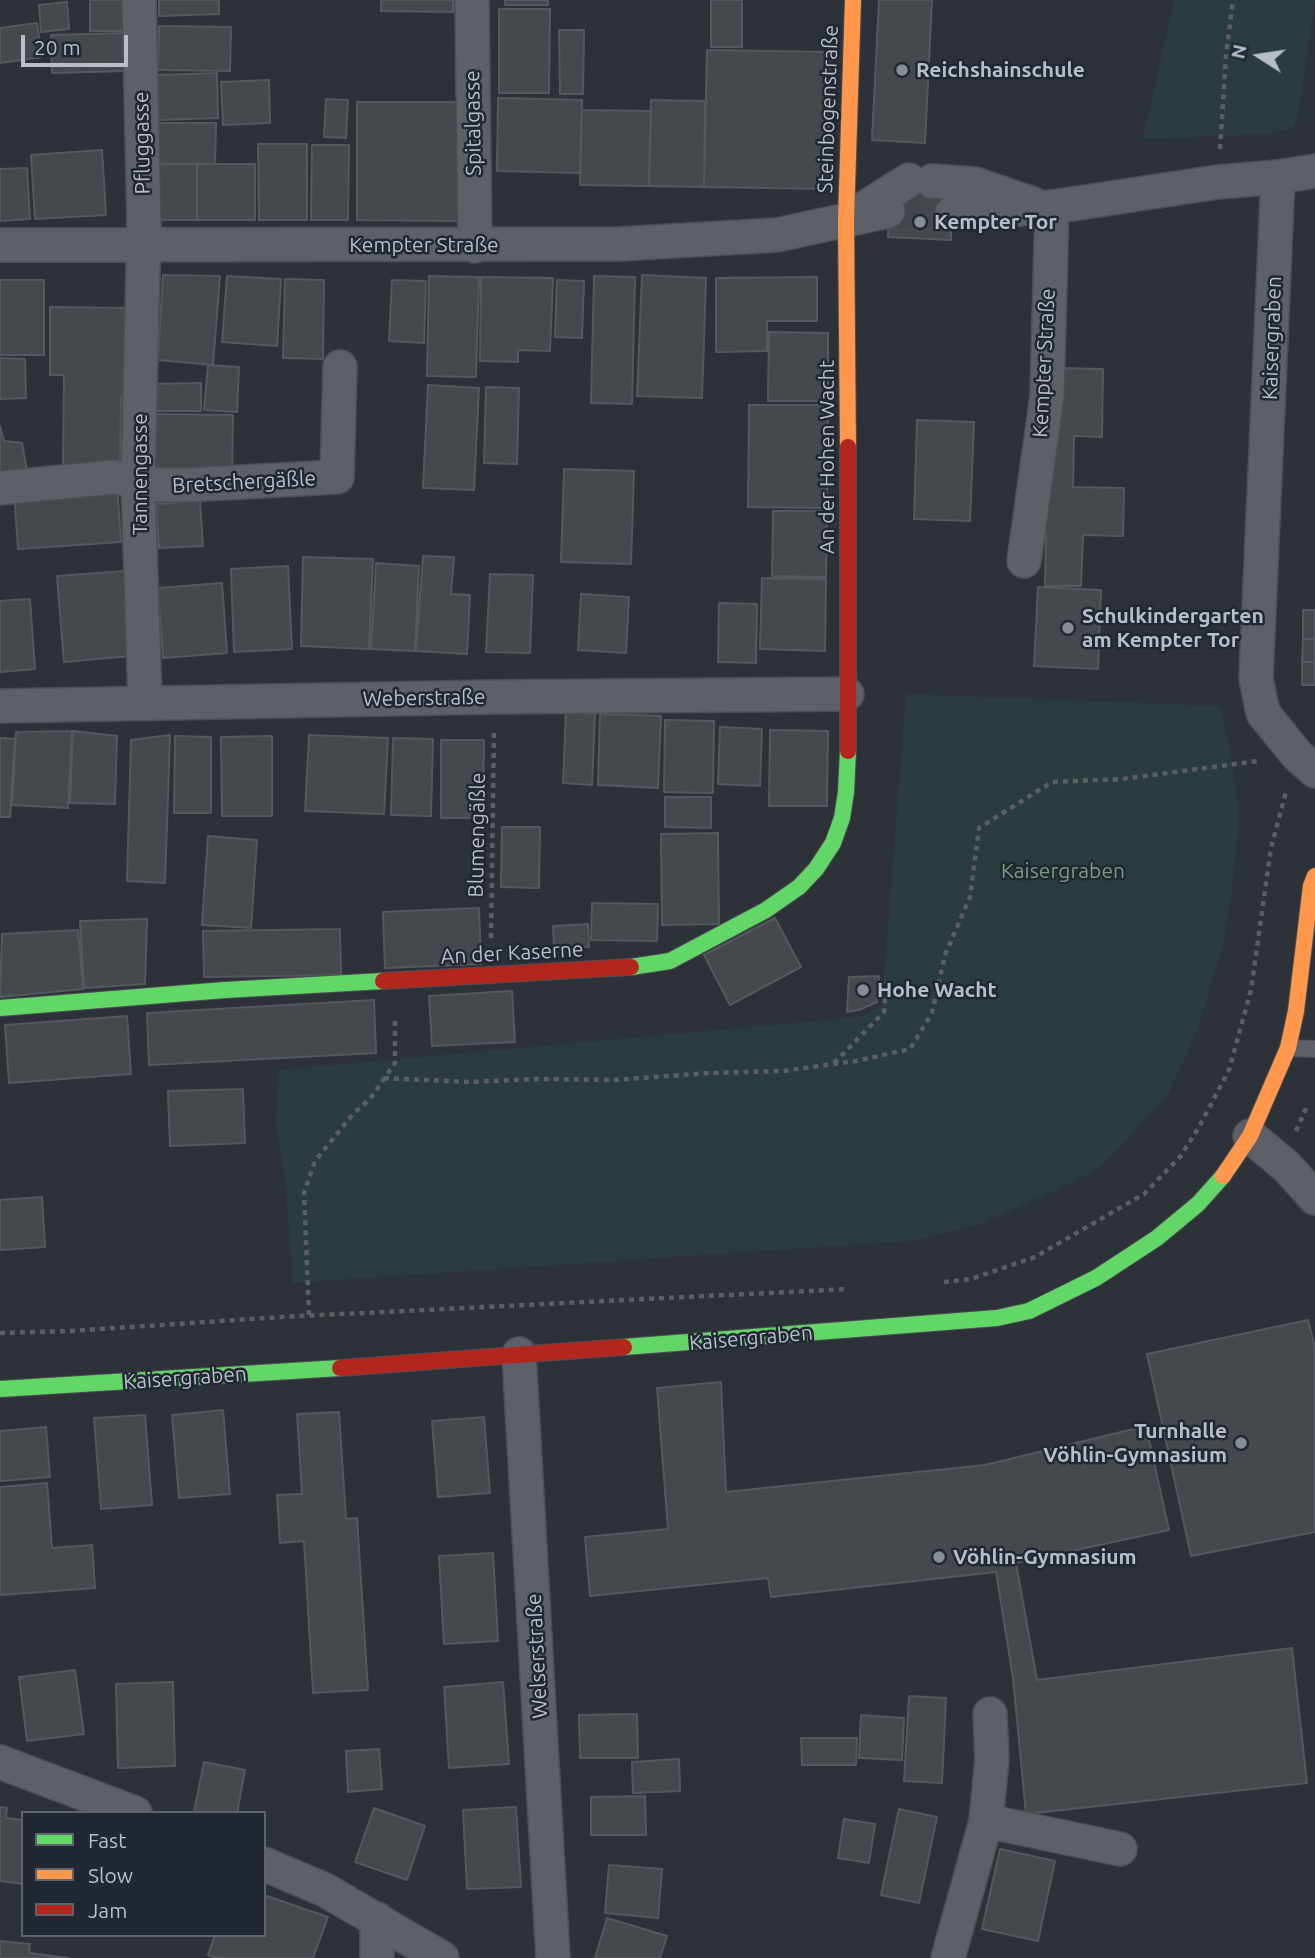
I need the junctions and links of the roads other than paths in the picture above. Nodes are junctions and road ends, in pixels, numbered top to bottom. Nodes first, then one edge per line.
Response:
1 (139, 0) edge
2 (472, 0) edge
3 (852, 0) edge
4 (1315, 171) edge
5 (1278, 177) junction
6 (1047, 207) junction
7 (888, 211) tunnel mouth
8 (952, 213) tunnel mouth
9 (846, 220) junction
10 (144, 244) junction
11 (0, 245) edge
12 (475, 246) junction
13 (340, 368) dead end
14 (138, 482) junction
15 (0, 488) edge
16 (1024, 561) dead end
17 (848, 694) junction
18 (145, 703) junction
19 (0, 706) edge
20 (1306, 763) edge
21 (1315, 876) edge
22 (0, 1008) edge
23 (1288, 1048) junction
24 (1315, 1049) edge
25 (1250, 1136) junction
26 (1315, 1198) edge
27 (519, 1354) junction
28 (0, 1389) edge
29 (990, 1714) dead end
30 (0, 1762) edge
31 (130, 1811) edge
32 (986, 1821) junction
33 (1120, 1849) dead end
34 (266, 1865) edge
35 (377, 1919) junction
36 (377, 1958) edge
37 (442, 1958) edge
38 (553, 1958) edge
39 (948, 1958) edge

1 - 10 street, Pfluggasse
2 - 12 street, Spitalgasse
3 - 9 street, Steinbogenstraße
4 - 5 street, Kempter Straße
5 - 6 street, Kempter Straße
5 - 20 street, Kaisergraben
6 - 8 street, Kempter Straße
6 - 9 street, Kempter Straße
6 - 16 street, Kempter Straße
7 - 9 street, Kempter Straße
9 - 12 street, Kempter Straße
9 - 17 street, An der Hohen Wacht
10 - 11 street, Kempter Straße
10 - 12 street, Kempter Straße
10 - 14 street, Tannengasse
13 - 14 street, Bretschergäßle
14 - 15 street, Bretschergäßle
14 - 18 street, Tannengasse
17 - 18 street, Weberstraße
17 - 22 street, An der Kaserne
18 - 19 street, Weberstraße
21 - 23 street, Kaisergraben
23 - 24 lane
23 - 25 street, Kaisergraben
25 - 26 street
25 - 27 street, Kaisergraben
27 - 28 street, Kaisergraben
27 - 38 street, Welserstraße
29 - 32 street
30 - 31 street
32 - 33 street
32 - 39 street
34 - 35 street
35 - 36 street
35 - 37 street

